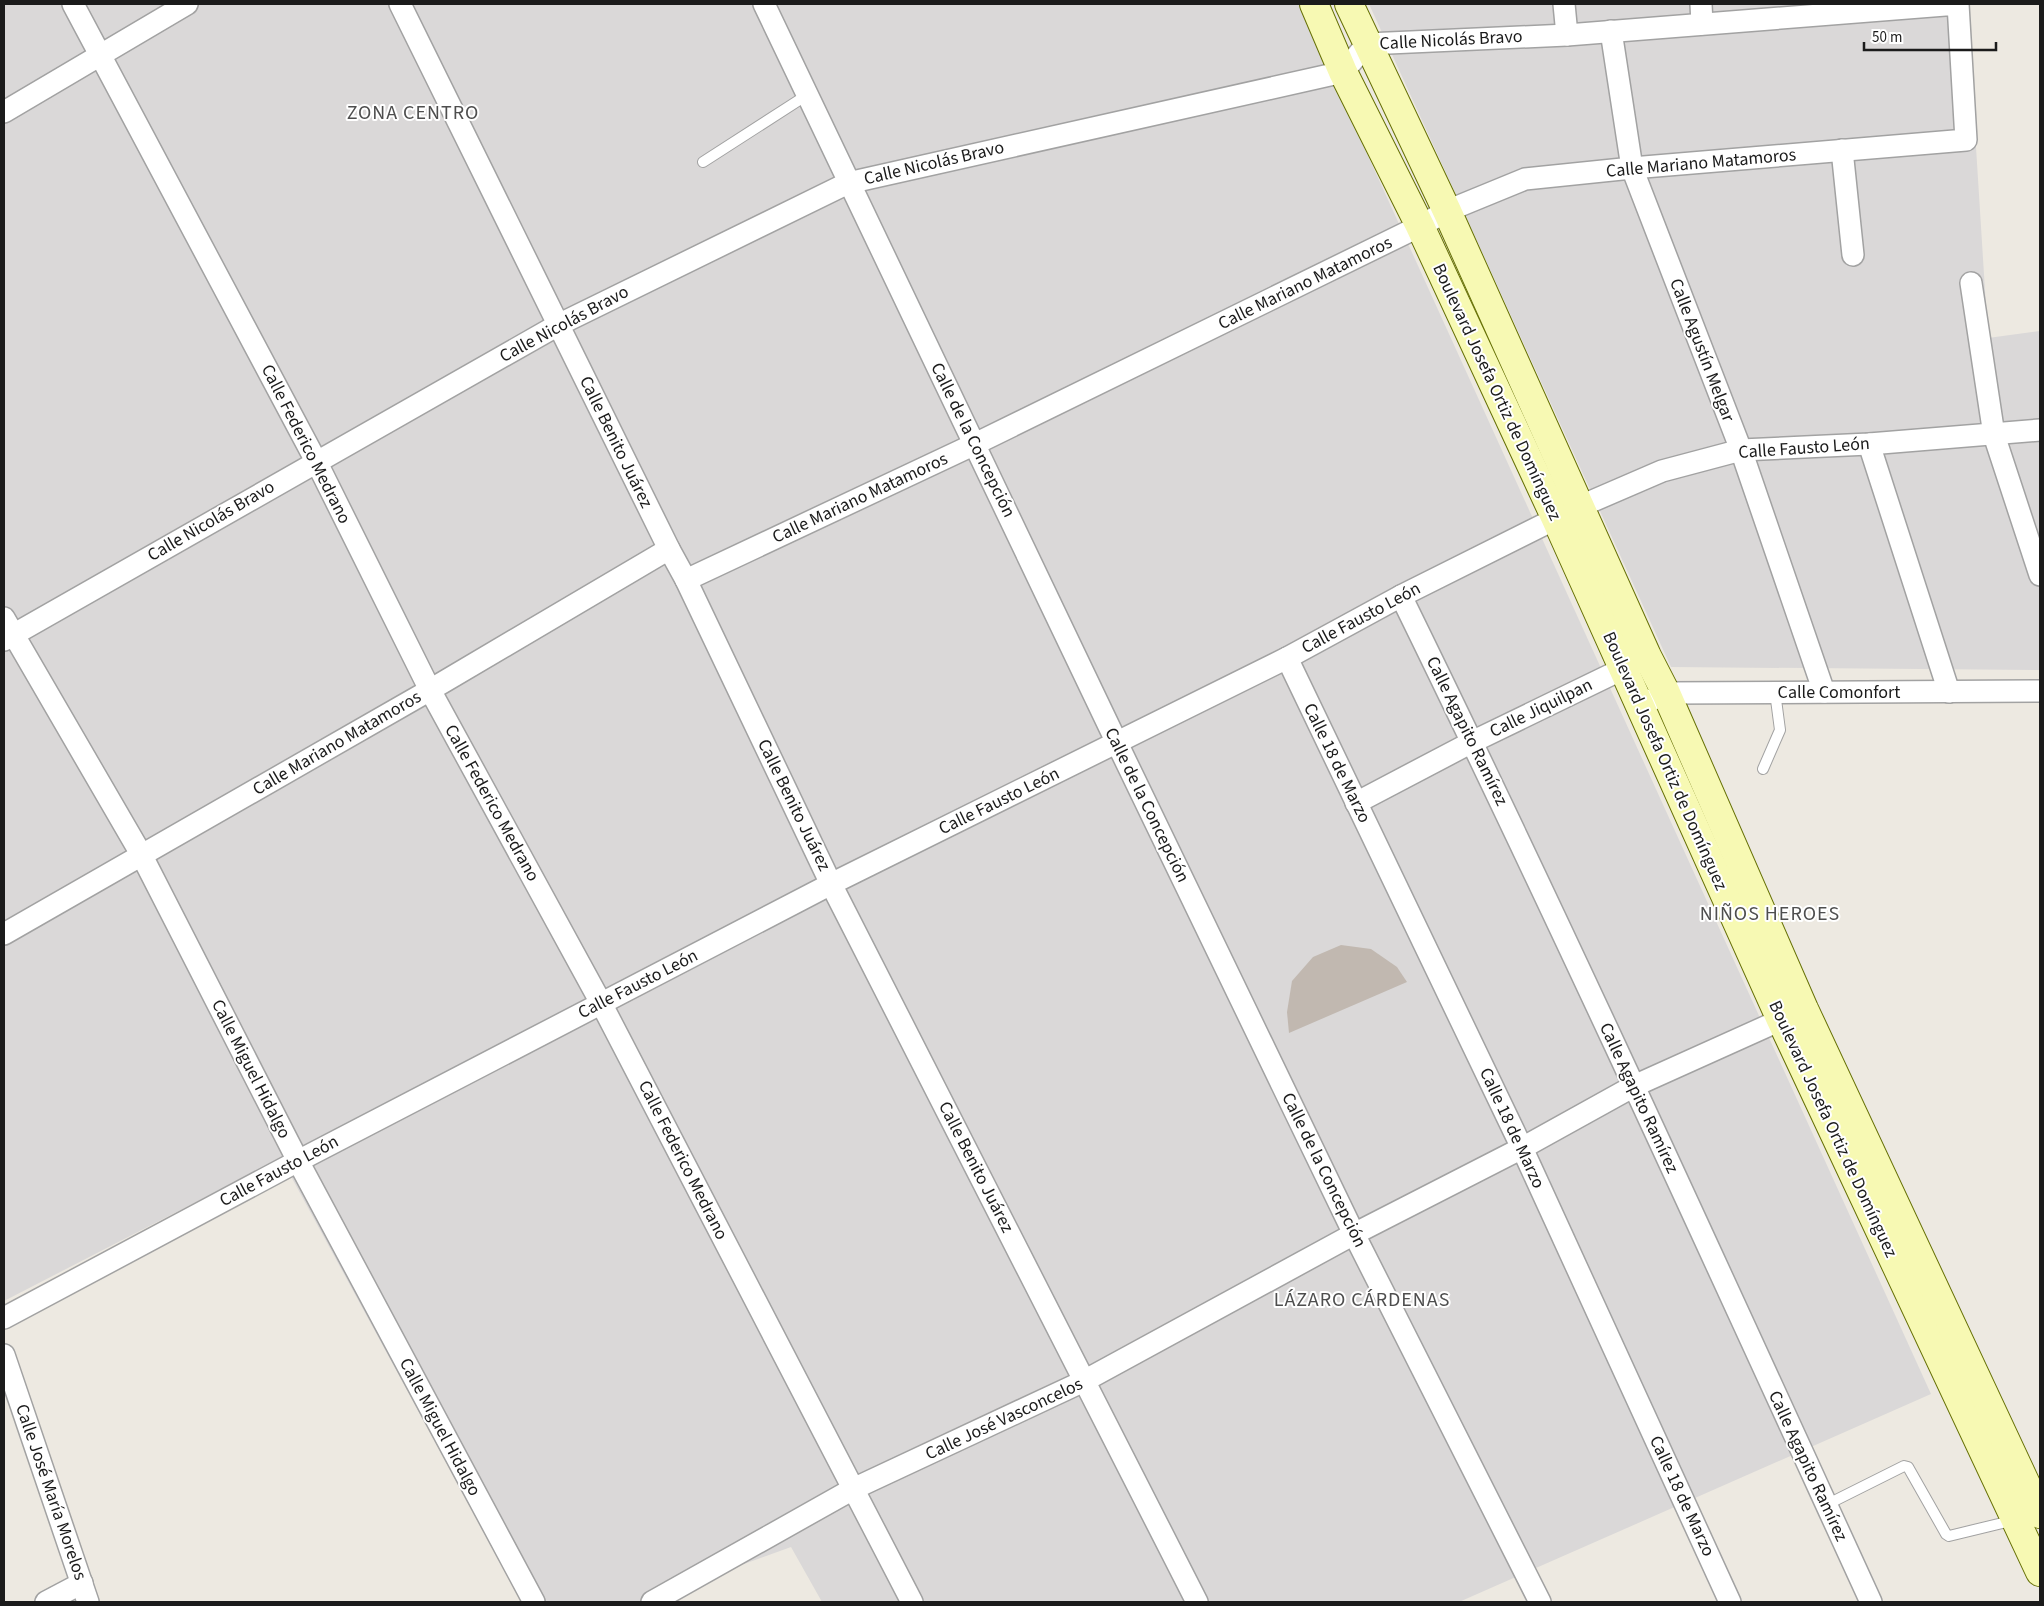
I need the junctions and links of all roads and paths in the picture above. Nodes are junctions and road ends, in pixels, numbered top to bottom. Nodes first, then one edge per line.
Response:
1 (74, 4) edge
2 (188, 4) edge
3 (400, 4) edge
4 (764, 4) edge
5 (1314, 4) edge
6 (1349, 4) edge
7 (1564, 4) edge
8 (1958, 4) edge
9 (1842, 8) edge
10 (1702, 14) edge
11 (1611, 31) junction
12 (1567, 34) junction
13 (1367, 44) junction
14 (100, 54) junction
15 (1343, 72) junction
16 (807, 95) junction
17 (4, 112) edge
18 (1842, 150) junction
19 (703, 162) dead end
20 (1632, 168) junction
21 (848, 183) junction
22 (1447, 211) junction
23 (1420, 226) junction
24 (1853, 255) dead end
25 (1971, 283) dead end
26 (558, 324) junction
27 (2040, 430) edge
28 (1994, 435) junction
29 (975, 444) junction
30 (1869, 444) junction
31 (1741, 450) junction
32 (316, 461) junction
33 (1581, 506) junction
34 (1556, 519) junction
35 (669, 548) junction
36 (2040, 575) edge
37 (686, 580) junction
38 (1401, 596) junction
39 (7, 631) edge
40 (1648, 656) junction
41 (1287, 658) junction
42 (1624, 669) junction
43 (430, 690) junction
44 (2040, 691) edge
45 (1775, 692) junction
46 (1824, 692) junction
47 (1949, 692) junction
48 (1666, 693) junction
49 (1641, 705) junction
50 (1472, 742) junction
51 (1117, 743) junction
52 (1763, 769) dead end
53 (1356, 803) junction
54 (141, 854) junction
55 (832, 884) junction
56 (4, 934) edge
57 (601, 1002) junction
58 (1792, 1015) junction
59 (1634, 1086) junction
60 (1522, 1148) junction
61 (298, 1161) junction
62 (1354, 1234) junction
63 (4, 1318) edge
64 (4, 1354) edge
65 (1084, 1381) junction
66 (853, 1489) junction
67 (1826, 1505) junction
68 (2028, 1517) edge
69 (2040, 1572) edge
70 (85, 1593) edge
71 (46, 1602) edge
72 (534, 1602) edge
73 (652, 1602) edge
74 (912, 1602) edge
75 (1196, 1602) edge
76 (1540, 1602) edge
77 (1730, 1602) edge
78 (1871, 1602) edge

1 - 14 street, Calle Federico Medrano
2 - 14 street
3 - 26 street, Calle Benito Juárez
4 - 16 street, Calle de la Concepción
5 - 15 street, Boulevard Josefa Ortiz de Domínguez
6 - 13 street, Boulevard Josefa Ortiz de Domínguez
7 - 12 street
8 - 9 street, Calle Nicolás Bravo
8 - 18 street, Calle Mariano Matamoros
9 - 10 street, Calle Nicolás Bravo
10 - 11 street, Calle Nicolás Bravo
11 - 12 street, Calle Nicolás Bravo
11 - 20 street, Calle Agustín Melgar
12 - 13 street, Calle Nicolás Bravo
13 - 15 street, Calle Nicolás Bravo
13 - 22 street, Boulevard Josefa Ortiz de Domínguez
14 - 17 street
14 - 32 street, Calle Federico Medrano
15 - 21 street, Calle Nicolás Bravo
15 - 23 street, Boulevard Josefa Ortiz de Domínguez
16 - 19 lane
16 - 21 street, Calle de la Concepción
18 - 20 street, Calle Mariano Matamoros
18 - 24 street
20 - 22 street, Calle Mariano Matamoros
20 - 31 street, Calle Agustín Melgar
21 - 26 street, Calle Nicolás Bravo
21 - 29 street, Calle de la Concepción
22 - 23 street, Calle Mariano Matamoros
22 - 33 street, Boulevard Josefa Ortiz de Domínguez
23 - 29 street, Calle Mariano Matamoros
23 - 34 street, Boulevard Josefa Ortiz de Domínguez
25 - 28 street
26 - 32 street, Calle Nicolás Bravo
26 - 35 street, Calle Benito Juárez
27 - 28 street, Calle Fausto León
28 - 30 street, Calle Fausto León
28 - 36 street
29 - 37 street, Calle Mariano Matamoros
29 - 51 street, Calle de la Concepción
30 - 31 street, Calle Fausto León
30 - 47 street
31 - 33 street, Calle Fausto León
31 - 46 street, Calle Agustín Melgar
32 - 39 street, Calle Nicolás Bravo
32 - 43 street, Calle Federico Medrano
33 - 34 street, Calle Fausto León
33 - 40 street, Boulevard Josefa Ortiz de Domínguez
34 - 38 street, Calle Fausto León
34 - 42 street, Boulevard Josefa Ortiz de Domínguez
35 - 37 street, Calle Benito Juárez
35 - 43 street, Calle Mariano Matamoros
37 - 55 street, Calle Benito Juárez
38 - 41 street, Calle Fausto León
38 - 50 street, Calle Agapito Ramírez
39 - 54 street, Calle Miguel Hidalgo
40 - 42 street, Calle Jiquilpan
40 - 48 street, Boulevard Josefa Ortiz de Domínguez
41 - 51 street, Calle Fausto León
41 - 53 street, Calle 18 de Marzo
42 - 49 street, Boulevard Josefa Ortiz de Domínguez
42 - 50 street, Calle Jiquilpan
43 - 54 street, Calle Mariano Matamoros
43 - 57 street, Calle Federico Medrano
44 - 47 street, Calle Comonfort
45 - 46 street, Calle Comonfort
45 - 48 street, Calle Comonfort
45 - 52 lane
46 - 47 street, Calle Comonfort
48 - 49 street, Calle Comonfort
48 - 58 street, Boulevard Josefa Ortiz de Domínguez
49 - 58 street, Boulevard Josefa Ortiz de Domínguez
50 - 53 street, Calle Jiquilpan
50 - 59 street, Calle Agapito Ramírez
51 - 55 street, Calle Fausto León
51 - 62 street, Calle de la Concepción
53 - 60 street, Calle 18 de Marzo
54 - 56 street, Calle Mariano Matamoros
54 - 61 street, Calle Miguel Hidalgo
55 - 57 street, Calle Fausto León
55 - 65 street, Calle Benito Juárez
57 - 61 street, Calle Fausto León
57 - 66 street, Calle Federico Medrano
58 - 59 street, Calle José Vasconcelos
58 - 68 street, Boulevard Josefa Ortiz de Domínguez
59 - 60 street, Calle José Vasconcelos
59 - 67 street, Calle Agapito Ramírez
60 - 62 street, Calle José Vasconcelos
60 - 77 street, Calle 18 de Marzo
61 - 63 street, Calle Fausto León
61 - 72 street, Calle Miguel Hidalgo
62 - 65 street, Calle José Vasconcelos
62 - 76 street, Calle de la Concepción
64 - 70 street, Calle José María Morelos
65 - 66 street, Calle José Vasconcelos
65 - 75 street, Calle Benito Juárez
66 - 73 street, Calle José Vasconcelos
66 - 74 street, Calle Federico Medrano
67 - 68 lane
67 - 78 street, Calle Agapito Ramírez
68 - 69 street, Boulevard Josefa Ortiz de Domínguez
70 - 71 street

